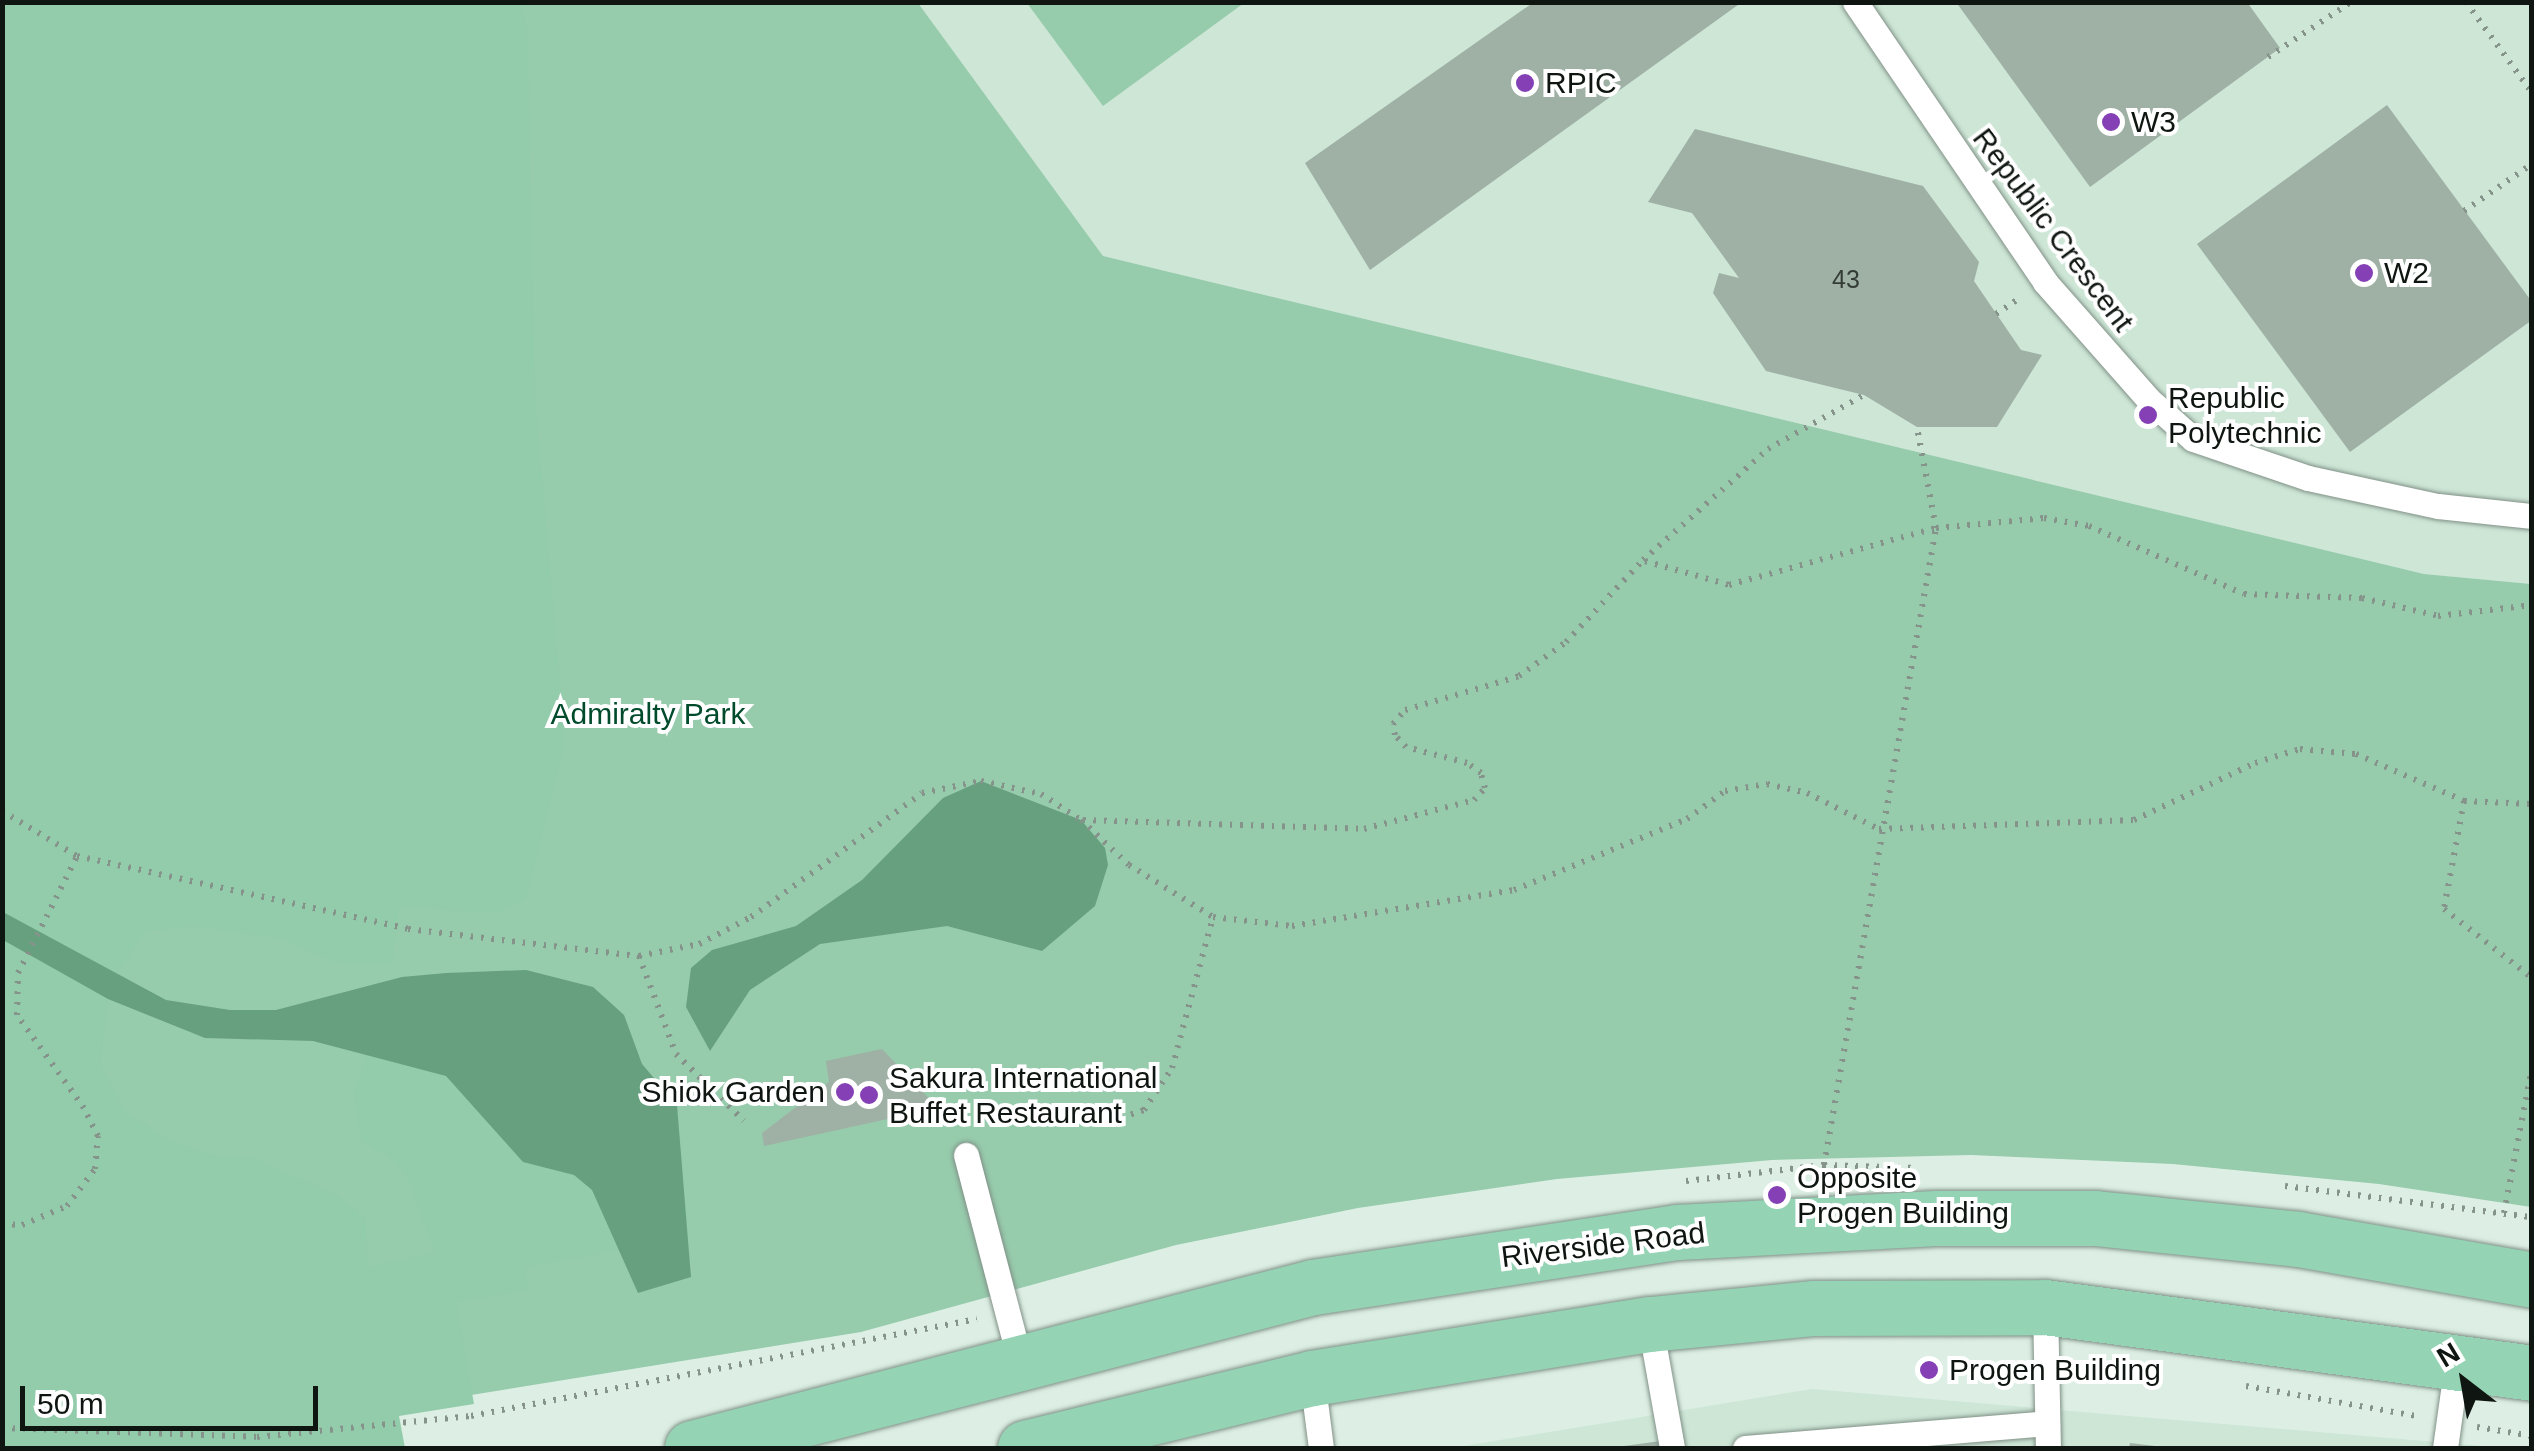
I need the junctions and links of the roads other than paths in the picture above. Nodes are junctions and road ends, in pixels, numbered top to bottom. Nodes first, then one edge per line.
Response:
1 (1855, 2) edge
2 (2532, 516) edge
3 (966, 1155) dead end
4 (2532, 1280) edge
5 (2046, 1306) junction
6 (1650, 1324) junction
7 (2458, 1362) junction
8 (1020, 1365) junction
9 (2532, 1373) edge
10 (1312, 1378) junction
11 (2048, 1436) edge
12 (692, 1448) edge
13 (1029, 1448) edge
14 (1321, 1448) edge
15 (1672, 1448) edge
16 (1745, 1448) edge
17 (2445, 1448) edge

1 - 2 lane, Republic Crescent
3 - 8 lane
4 - 8 main road, Riverside Road
5 - 6 main road
5 - 7 main road
5 - 11 lane
6 - 10 main road
6 - 15 lane
7 - 9 main road
7 - 17 lane
8 - 12 main road, Riverside Road
10 - 13 main road
10 - 14 lane
11 - 16 lane

